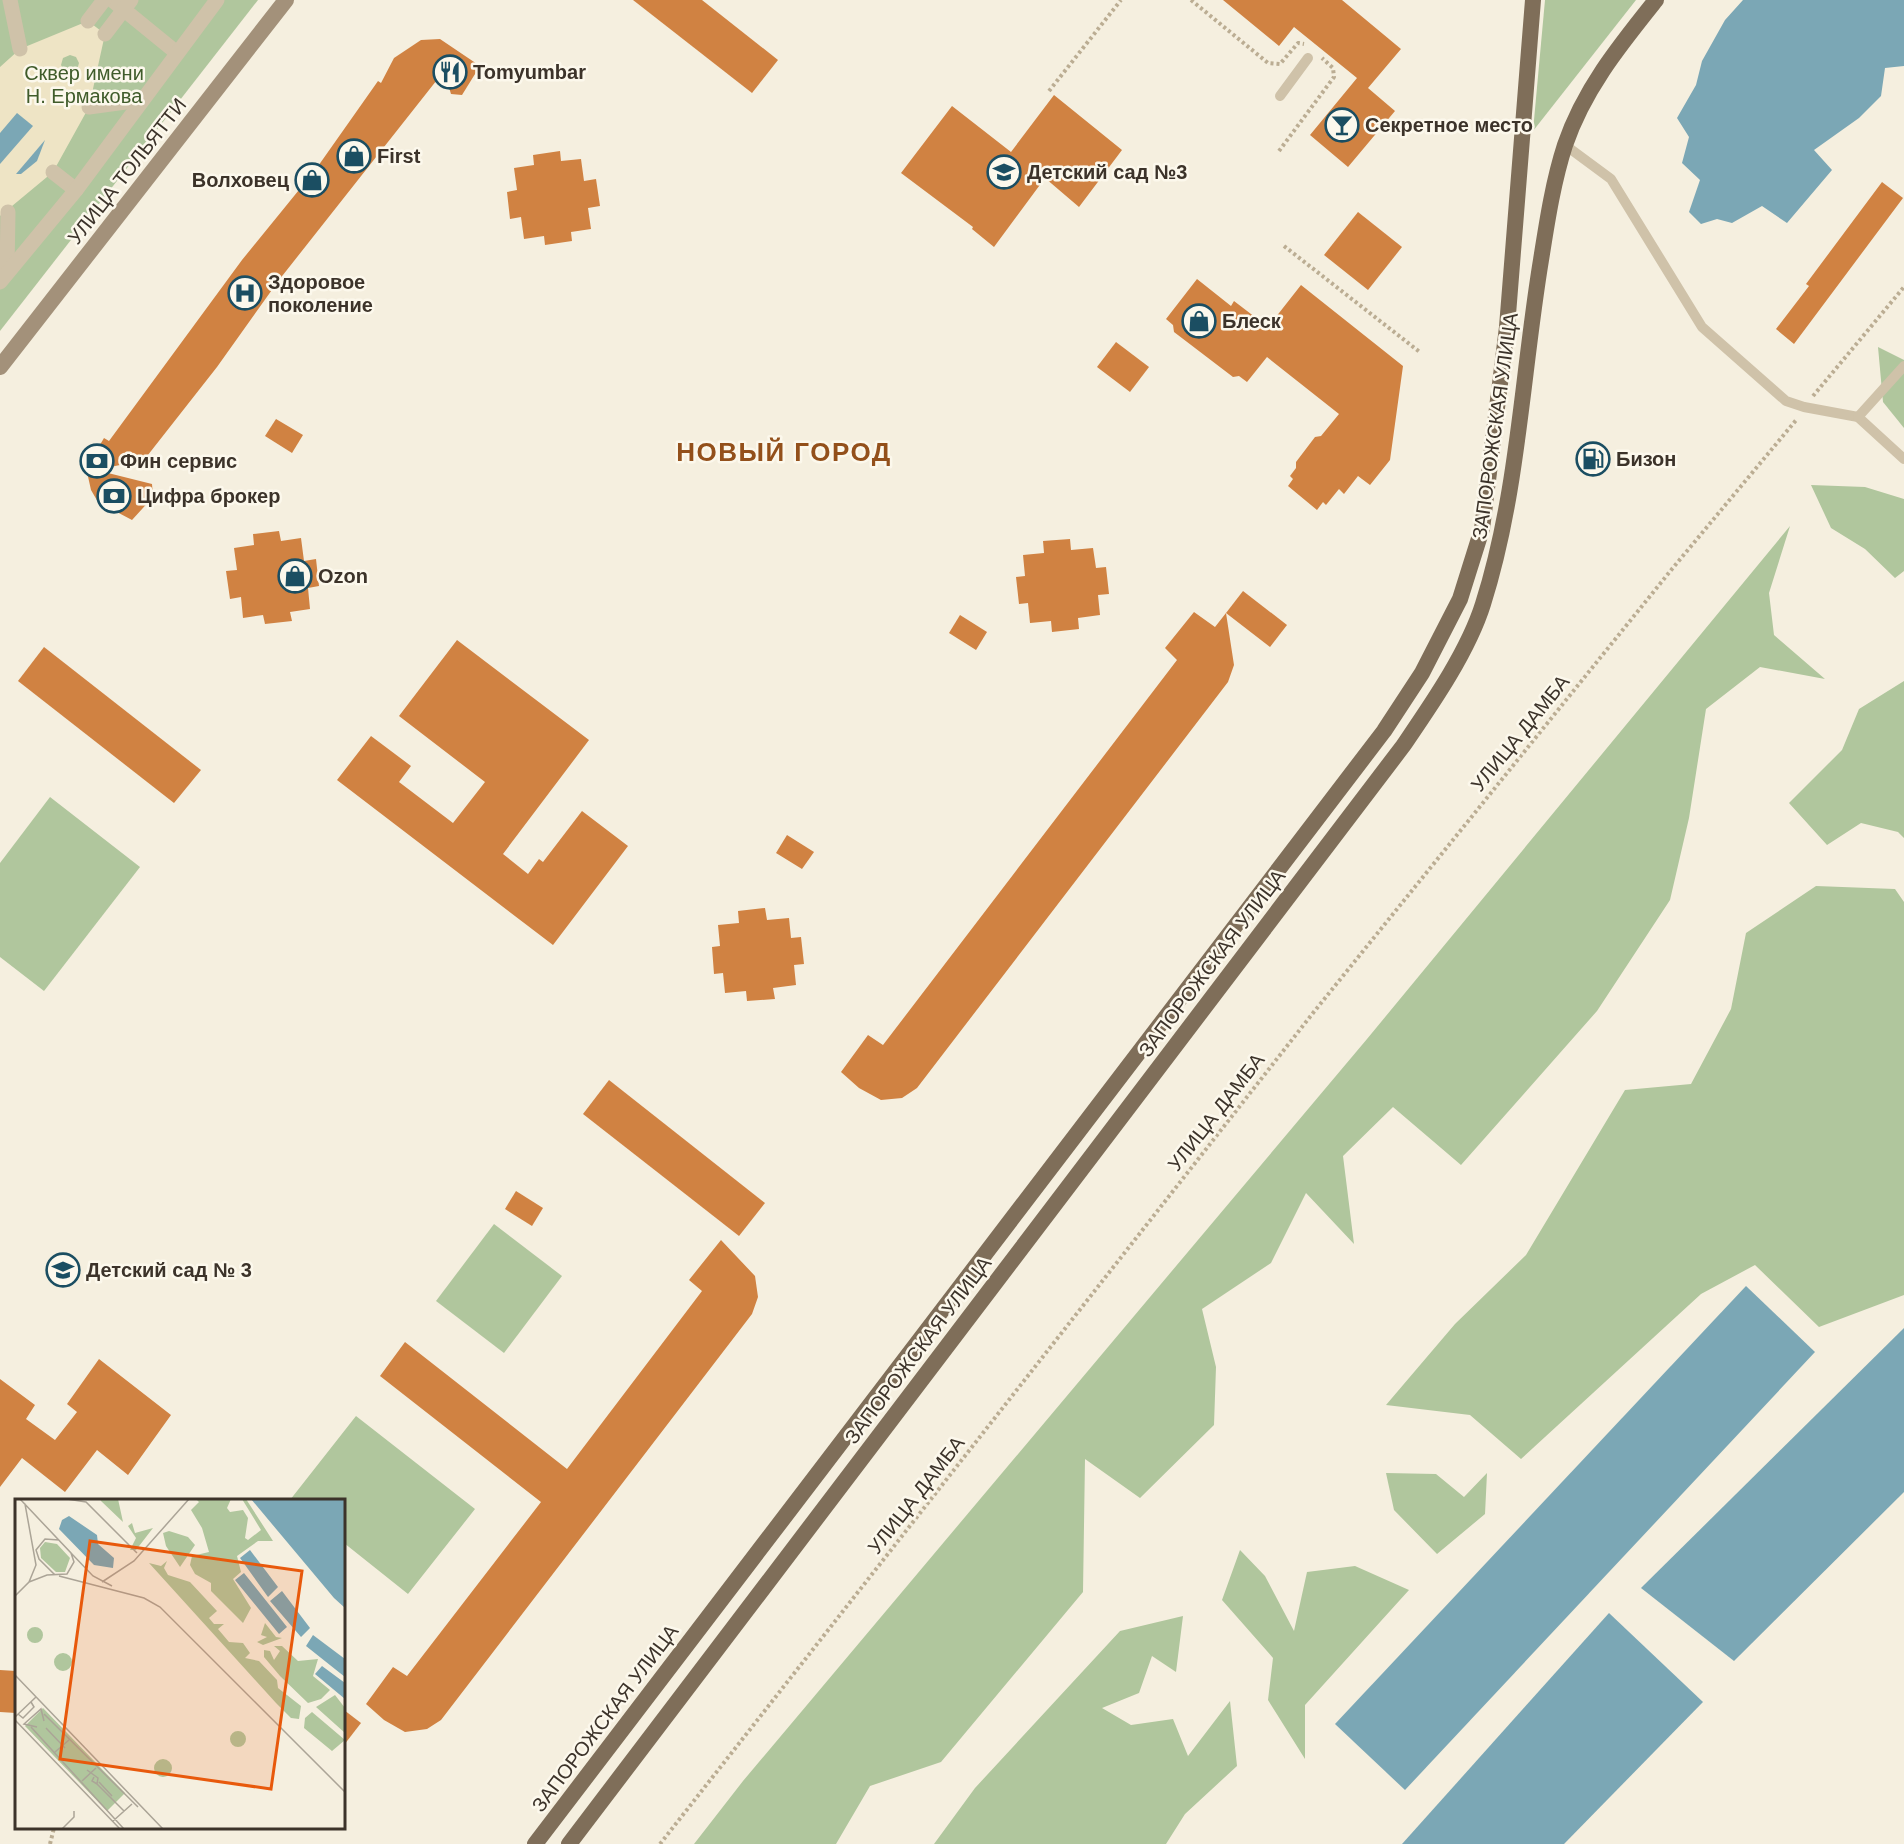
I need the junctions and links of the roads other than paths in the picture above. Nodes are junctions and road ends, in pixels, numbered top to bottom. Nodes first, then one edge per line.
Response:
1 (4, 0) edge
2 (10, 0) edge
3 (104, 0) edge
4 (217, 0) edge
5 (286, 0) edge
6 (1533, 0) edge
7 (1656, 0) edge
8 (123, 3) edge
9 (0, 5) edge
10 (88, 21) dead end
11 (105, 34) dead end
12 (20, 49) dead end
13 (177, 53) junction
14 (1312, 54) road end
15 (1280, 96) dead end
16 (140, 100) junction
17 (89, 107) dead end
18 (1565, 145) junction
19 (53, 172) dead end
20 (76, 190) junction
21 (8, 212) dead end
22 (4, 277) edge
23 (1904, 366) edge
24 (0, 367) edge
25 (1858, 417) junction
26 (1904, 459) edge
27 (535, 1844) edge
28 (569, 1844) edge

1 - 9 street
2 - 12 street
3 - 10 street
4 - 13 street
5 - 24 main road, УЛИЦА ТОЛЬЯТТИ
6 - 27 main road, ЗАПОРОЖСКАЯ УЛИЦА
7 - 18 main road, ЗАПОРОЖСКАЯ УЛИЦА
8 - 11 street
8 - 13 street
13 - 16 street
14 - 15 lane
16 - 17 street
16 - 20 street
18 - 25 lane
18 - 28 main road, ЗАПОРОЖСКАЯ УЛИЦА
19 - 20 street
20 - 22 street
21 - 22 street
23 - 25 lane
25 - 26 lane

